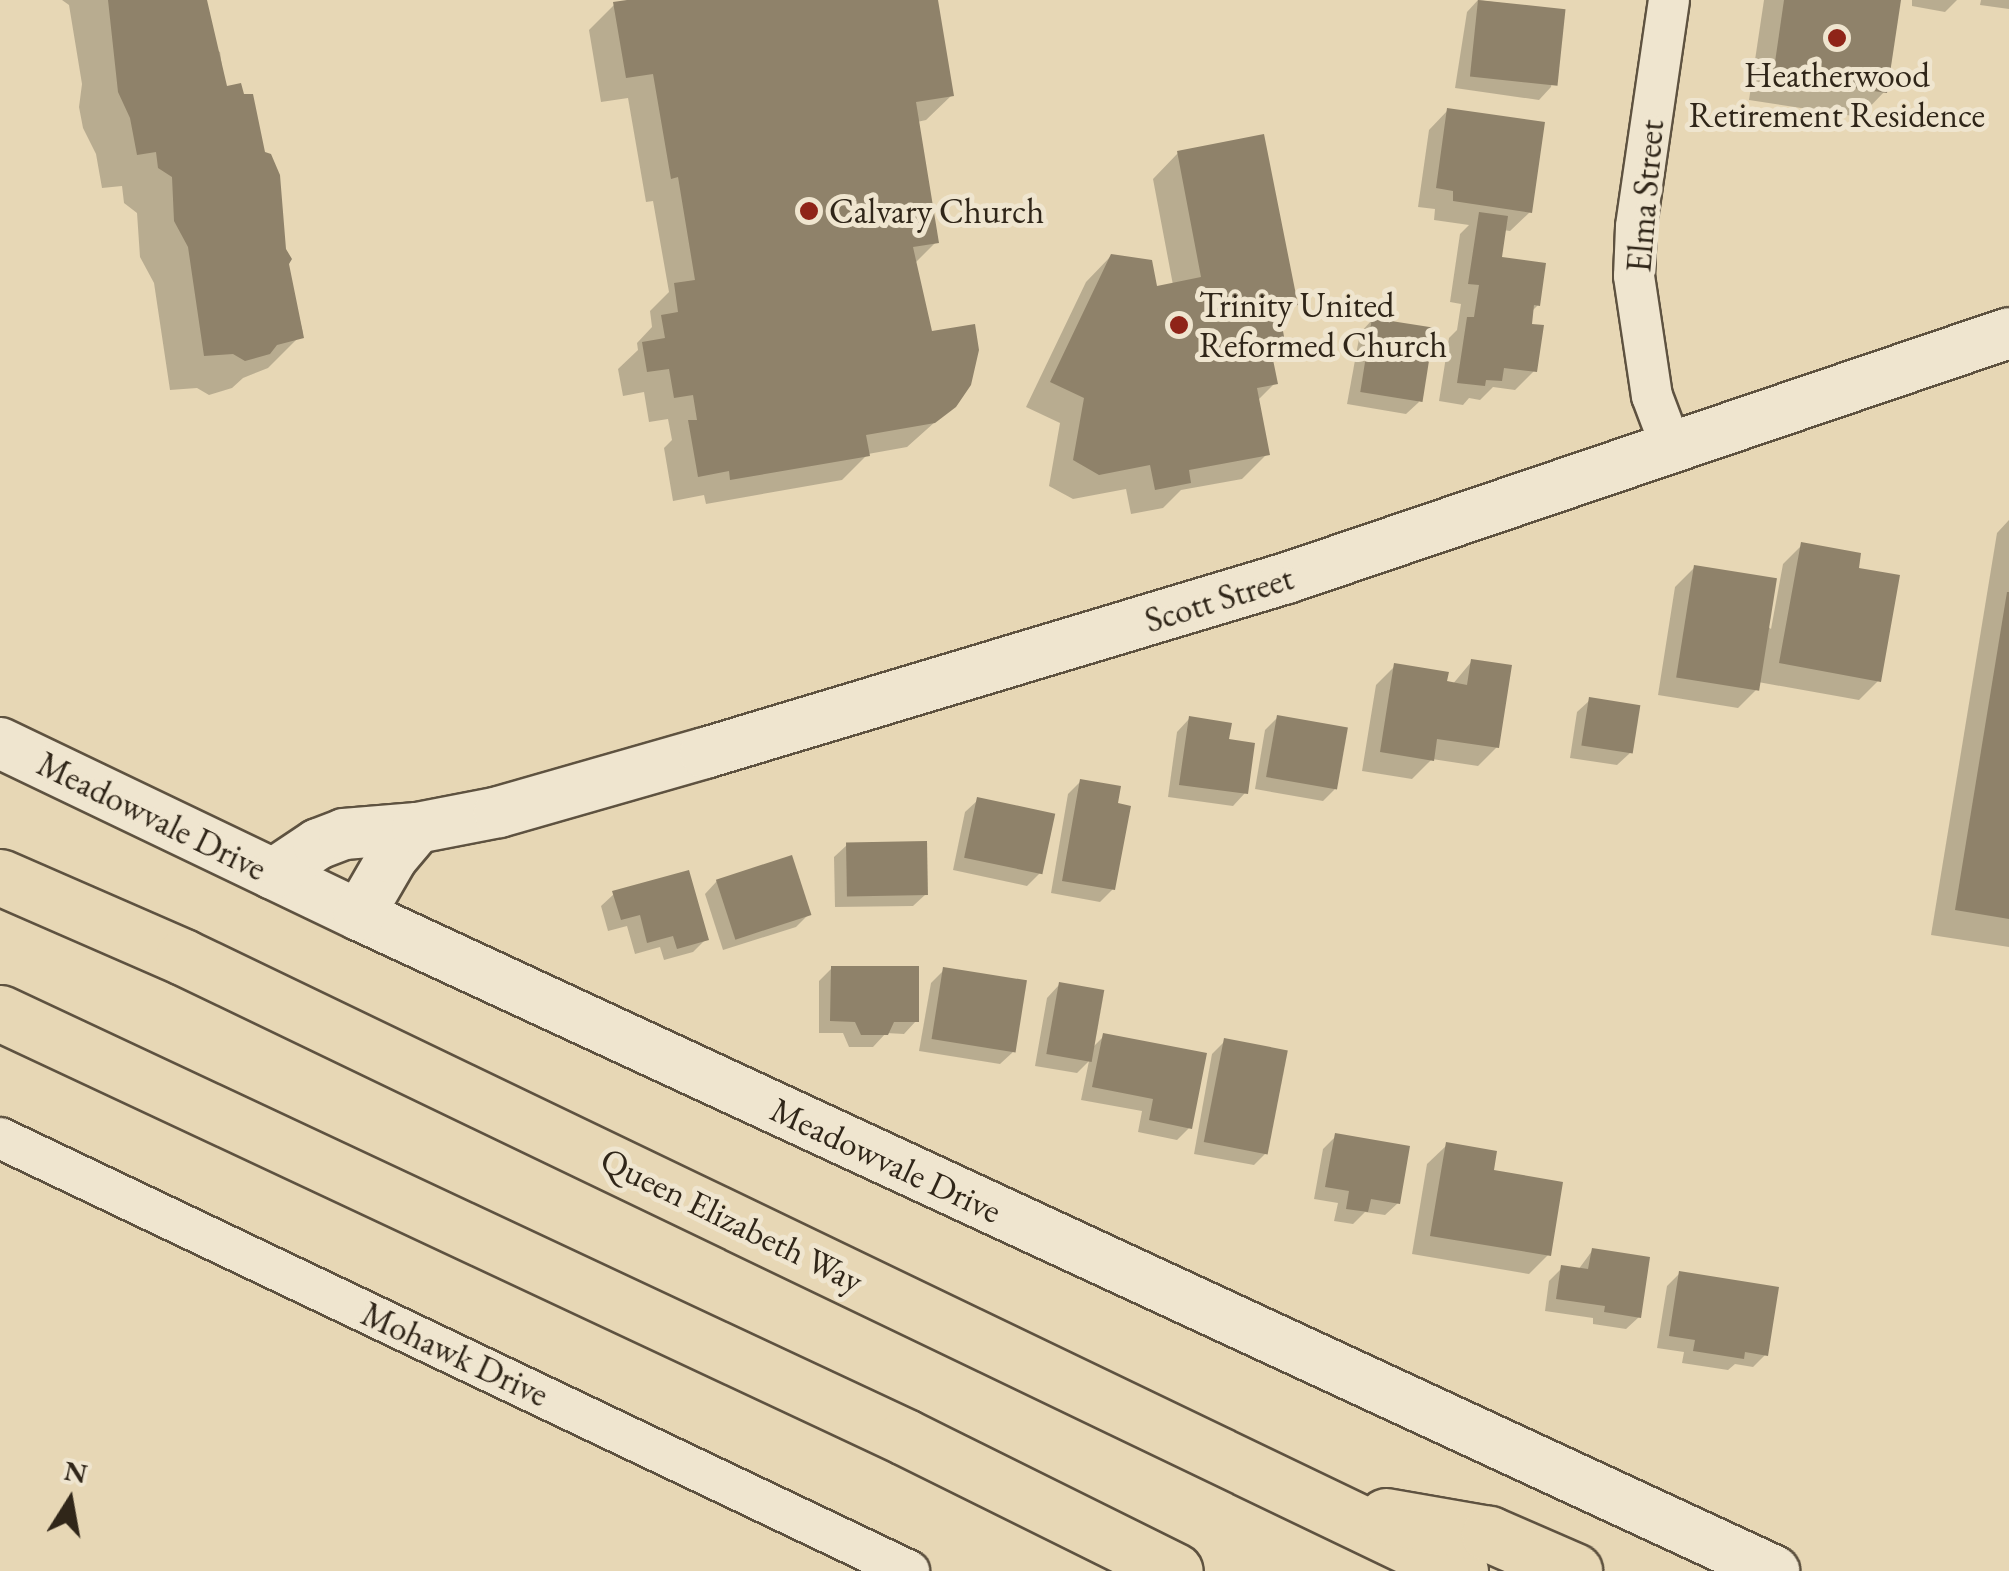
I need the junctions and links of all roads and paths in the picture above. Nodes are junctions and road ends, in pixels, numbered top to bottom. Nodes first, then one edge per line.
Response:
1 (1668, 0) edge
2 (2009, 333) edge
3 (1672, 449) junction
4 (0, 743) edge
5 (418, 828) junction
6 (273, 874) junction
7 (0, 877) edge
8 (359, 916) junction
9 (0, 1013) edge
10 (0, 1138) edge
11 (1324, 1506) junction
12 (909, 1571) edge
13 (1175, 1571) edge
14 (1460, 1571) edge
15 (1574, 1571) edge
16 (1774, 1571) edge

1 - 3 street, Elma Street
2 - 3 street, Scott Street
3 - 5 street, Scott Street
4 - 6 street, Meadowvale Drive
5 - 6 street, Scott Street
5 - 8 street
6 - 8 street, Meadowvale Drive
7 - 11 highway, Queen Elizabeth Way
8 - 16 street, Meadowvale Drive
9 - 13 highway
10 - 12 street, Mohawk Drive
11 - 14 highway, Queen Elizabeth Way
11 - 15 highway

